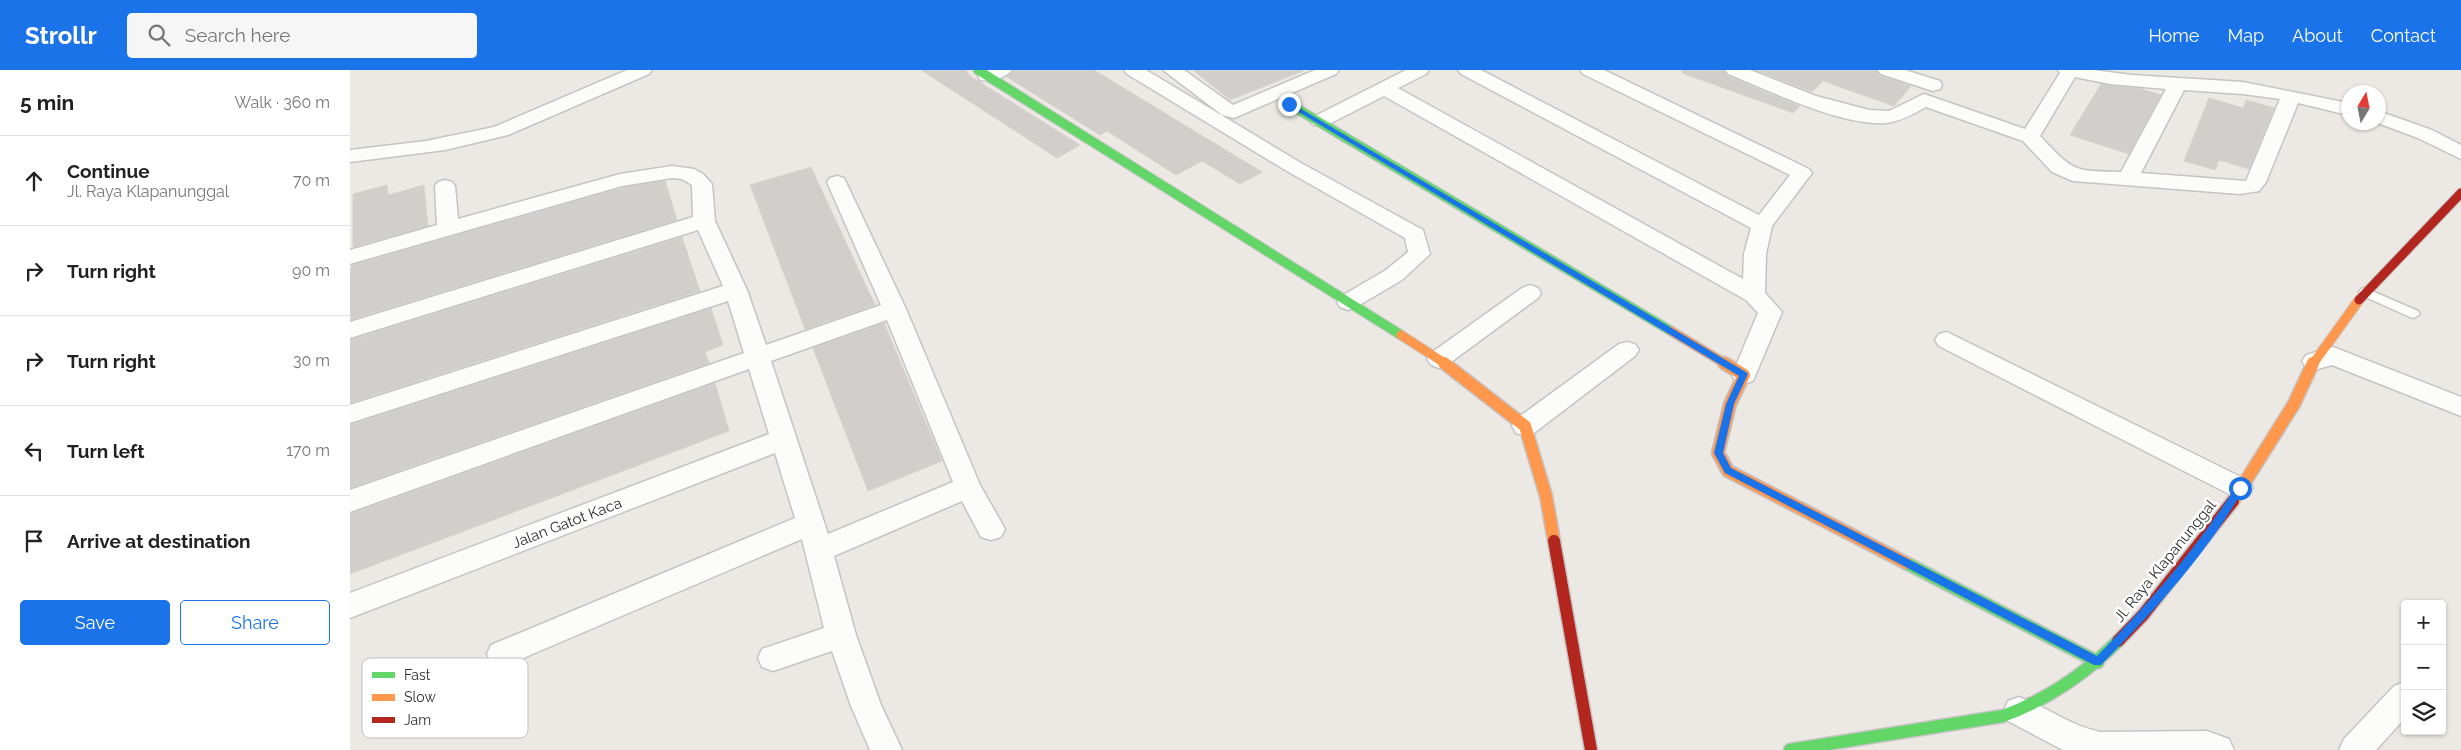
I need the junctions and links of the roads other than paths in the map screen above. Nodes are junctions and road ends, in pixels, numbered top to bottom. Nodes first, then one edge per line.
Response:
1 (643, 70) edge
2 (1134, 70) edge
3 (1330, 70) edge
4 (1420, 70) edge
5 (1467, 70) edge
6 (1589, 70) edge
7 (1734, 70) edge
8 (1887, 70) edge
9 (2068, 70) edge
10 (989, 72) edge
11 (1180, 72) edge
12 (2178, 84) junction
13 (1933, 85) edge
14 (1384, 88) junction
15 (2290, 96) junction
16 (1289, 104) dead end
17 (2341, 107) edge
18 (2386, 120) edge
19 (1320, 121) junction
20 (2030, 137) junction
21 (2461, 153) edge
22 (350, 156) edge
23 (2128, 178) junction
24 (837, 182) dead end
25 (445, 186) dead end
26 (2461, 193) edge
27 (704, 221) junction
28 (1762, 225) junction
29 (448, 229) junction
30 (350, 257) edge
31 (736, 290) junction
32 (2365, 292) junction
33 (1530, 293) dead end
34 (1754, 295) junction
35 (1348, 302) junction
36 (894, 309) junction
37 (2414, 314) dead end
38 (350, 330) edge
39 (1947, 340) dead end
40 (1627, 350) dead end
41 (757, 358) junction
42 (1439, 359) junction
43 (2314, 361) junction
44 (1744, 374) junction
45 (2461, 407) edge
46 (350, 414) edge
47 (1526, 426) junction
48 (784, 439) junction
49 (968, 488) junction
50 (2240, 488) junction
51 (350, 501) edge
52 (810, 524) junction
53 (991, 529) dead end
54 (819, 550) junction
55 (350, 606) edge
56 (841, 634) junction
57 (502, 654) dead end
58 (773, 658) dead end
59 (2098, 662) junction
60 (2401, 700) edge
61 (2019, 711) junction
62 (886, 750) edge
63 (1592, 750) edge
64 (1791, 750) edge
65 (2218, 750) edge
66 (2355, 750) edge

1 - 22 street
2 - 35 street
3 - 11 street
4 - 14 street
5 - 28 street
6 - 28 street
7 - 13 street
8 - 13 street
9 - 12 street
9 - 20 street
10 - 35 street
12 - 15 street
12 - 23 street
13 - 20 street
14 - 19 street
14 - 34 street
15 - 17 street
15 - 23 street
16 - 19 street
18 - 21 street
19 - 44 street
20 - 23 street
24 - 36 street
25 - 29 street
26 - 32 street, Jl. Raya Klapanunggal
27 - 29 street
27 - 31 street
27 - 38 street
28 - 34 street
29 - 30 street
31 - 41 street
31 - 46 street
32 - 37 lane
32 - 43 street, Jl. Raya Klapanunggal
33 - 42 street
34 - 44 street
35 - 42 street
36 - 41 street
36 - 49 street
39 - 50 street
40 - 47 street
41 - 48 street
41 - 51 street
42 - 47 street
43 - 45 street
43 - 50 street, Jl. Raya Klapanunggal
44 - 59 street
47 - 63 street
48 - 52 street
48 - 55 street, Jalan Gatot Kaca
49 - 53 street
49 - 54 street
50 - 59 street, Jl. Raya Klapanunggal
52 - 54 street
52 - 57 street
54 - 56 street
56 - 58 street
56 - 62 street
59 - 61 street, Jl. Raya Klapanunggal
60 - 66 street
61 - 64 street, Jl. Raya Klapanunggal
61 - 65 street

